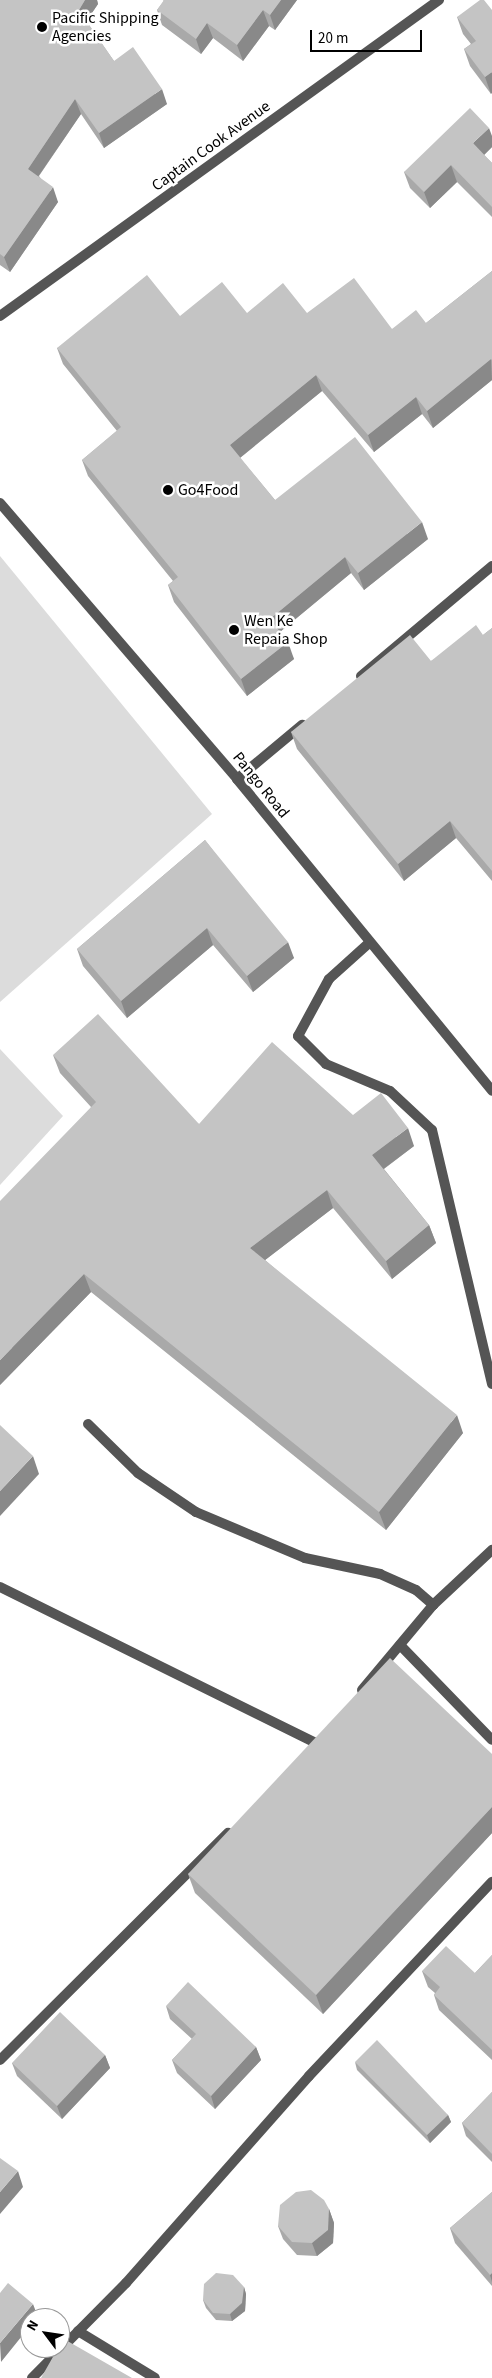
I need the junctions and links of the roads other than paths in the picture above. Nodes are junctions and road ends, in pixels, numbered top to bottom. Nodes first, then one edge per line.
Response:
1 (439, 0) edge
2 (0, 316) edge
3 (0, 503) edge
4 (492, 566) edge
5 (350, 685) edge
6 (312, 716) edge
7 (237, 779) junction
8 (369, 943) junction
9 (492, 1091) edge
10 (492, 1384) edge
11 (88, 1424) dead end
12 (492, 1550) edge
13 (0, 1586) edge
14 (433, 1605) junction
15 (400, 1644) junction
16 (355, 1698) edge
17 (492, 1740) edge
18 (317, 1743) edge
19 (240, 1821) edge
20 (492, 1882) edge
21 (0, 2060) edge
22 (78, 2331) junction
23 (32, 2378) edge
24 (155, 2378) edge

1 - 2 street, Captain Cook Avenue
3 - 7 street, Pango Road
4 - 5 street
6 - 7 street
7 - 8 street, Pango Road
8 - 9 street, Pango Road
8 - 10 street
11 - 14 street
12 - 14 street
13 - 18 street
14 - 15 street
15 - 16 street
15 - 17 street
19 - 21 street
20 - 22 street
22 - 23 street
22 - 24 street

